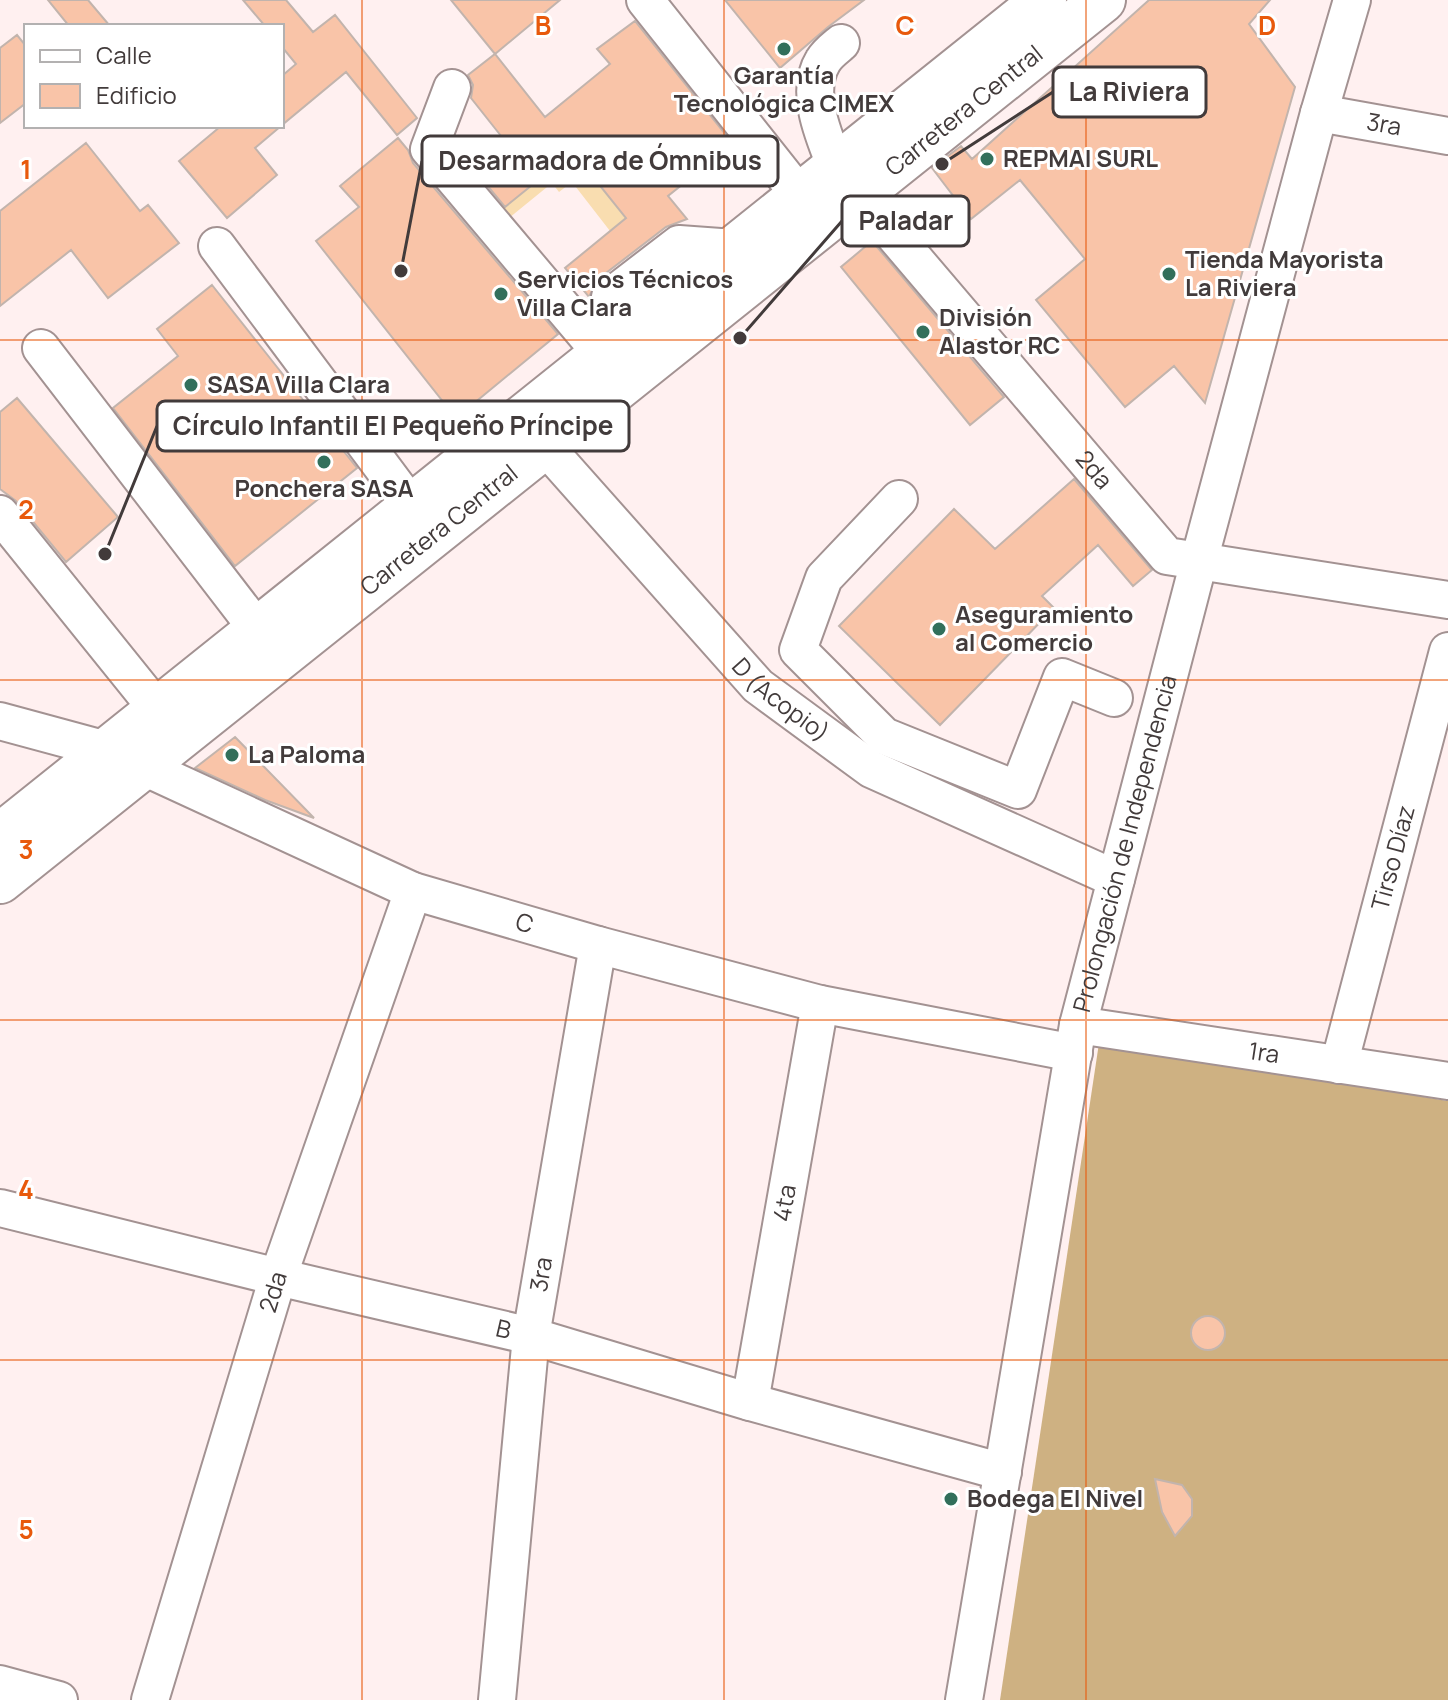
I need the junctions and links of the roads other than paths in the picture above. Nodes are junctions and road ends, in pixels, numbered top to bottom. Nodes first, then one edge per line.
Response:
1 (645, 0) edge
2 (1044, 0) edge
3 (1352, 0) edge
4 (1100, 1) edge
5 (841, 43) dead end
6 (452, 88) dead end
7 (1319, 113) junction
8 (1448, 136) edge
9 (848, 181) junction
10 (811, 210) junction
11 (217, 246) dead end
12 (41, 348) dead end
13 (602, 354) junction
14 (533, 432) junction
15 (899, 499) dead end
16 (0, 514) edge
17 (422, 521) junction
18 (1199, 561) junction
19 (1448, 600) edge
20 (258, 630) junction
21 (1448, 651) edge
22 (1114, 698) dead end
23 (0, 721) edge
24 (169, 723) junction
25 (124, 759) junction
26 (1018, 790) junction
27 (0, 836) edge
28 (1026, 838) junction
29 (1116, 879) junction
30 (0, 881) edge
31 (413, 891) junction
32 (598, 945) junction
33 (820, 1004) junction
34 (1076, 1039) junction
35 (1339, 1065) junction
36 (1448, 1081) edge
37 (0, 1208) edge
38 (278, 1277) junction
39 (531, 1336) junction
40 (750, 1402) junction
41 (1003, 1472) junction
42 (0, 1684) edge
43 (59, 1700) edge
44 (150, 1700) edge
45 (497, 1700) edge
46 (964, 1700) edge

1 - 10 street
2 - 9 main road, Carretera Central
3 - 7 street, Prolongación de Independencia
4 - 9 main road, Carretera Central
5 - 9 street
6 - 13 street
7 - 8 street, 3ra
7 - 18 street, Prolongación de Independencia
9 - 10 main road, Carretera Central
9 - 18 street, 2da
10 - 13 main road, Carretera Central
10 - 14 main road, Carretera Central
11 - 17 street
12 - 20 street
13 - 14 main road, Carretera Central
14 - 17 main road, Carretera Central
14 - 28 street, D (Acopio)
15 - 26 street
16 - 24 street
17 - 20 main road, Carretera Central
17 - 24 main road, Carretera Central
18 - 19 street, 2da
18 - 29 street, Prolongación de Independencia
20 - 24 main road, Carretera Central
21 - 35 street, Tirso Díaz
22 - 26 street
23 - 25 street, C
24 - 25 main road, Carretera Central
25 - 27 main road, Carretera Central
25 - 30 main road, Carretera Central
25 - 31 street, C
26 - 28 street
28 - 29 street, D (Acopio)
29 - 34 street, Prolongación de Independencia
31 - 32 street, C
31 - 38 street, 2da
32 - 33 street, C
32 - 39 street, 3ra
33 - 34 street, C
33 - 40 street, 4ta
34 - 35 street, 1ra
34 - 41 street, Prolongación de Independencia
35 - 36 street, 1ra
37 - 38 street, B
38 - 39 street, B
38 - 44 street, 2da
39 - 40 street, B
39 - 45 street, 3ra
40 - 41 street, B
41 - 46 street, Prolongación de Independencia
42 - 43 street

